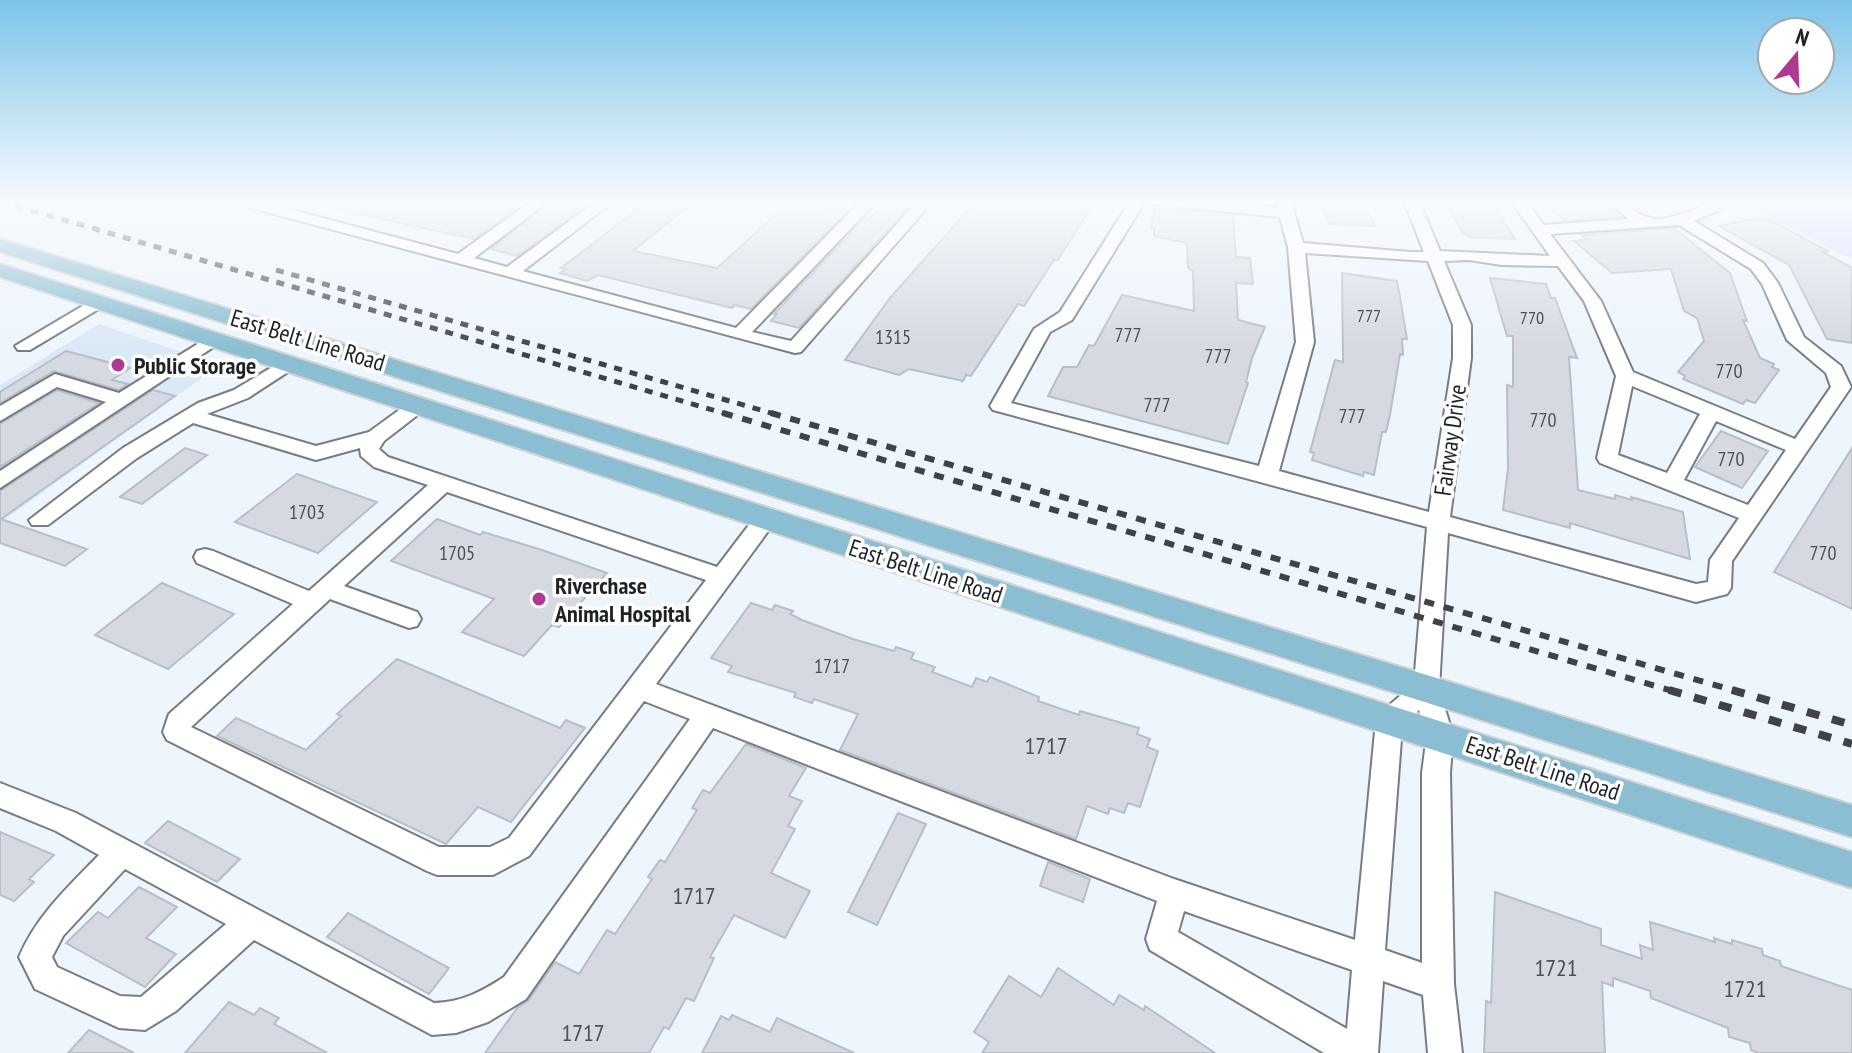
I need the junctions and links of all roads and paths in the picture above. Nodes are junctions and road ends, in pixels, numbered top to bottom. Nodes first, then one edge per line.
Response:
1 (16, 250) edge
2 (424, 250) edge
3 (475, 250) edge
4 (541, 250) edge
5 (822, 250) edge
6 (882, 250) edge
7 (1107, 250) edge
8 (1296, 250) edge
9 (1336, 250) edge
10 (1433, 250) edge
11 (1552, 250) edge
12 (1731, 250) edge
13 (1436, 258) junction
14 (461, 260) junction
15 (1560, 261) junction
16 (0, 270) edge
17 (510, 273) junction
18 (128, 285) junction
19 (96, 303) junction
20 (740, 334) junction
21 (212, 340) junction
22 (24, 346) dead end
23 (287, 364) junction
24 (1625, 376) junction
25 (445, 382) junction
26 (121, 400) junction
27 (417, 406) junction
28 (1711, 411) junction
29 (0, 415) edge
30 (191, 416) junction
31 (376, 437) junction
32 (1799, 448) junction
33 (1267, 475) junction
34 (0, 481) edge
35 (445, 482) junction
36 (1672, 483) junction
37 (1753, 515) junction
38 (766, 518) junction
39 (40, 520) dead end
40 (1438, 523) junction
41 (205, 557) dead end
42 (722, 577) junction
43 (319, 595) junction
44 (409, 619) dead end
45 (639, 688) junction
46 (1426, 689) junction
47 (707, 716) junction
48 (1389, 721) junction
49 (1440, 735) junction
50 (0, 795) edge
51 (1852, 821) edge
52 (122, 851) junction
53 (1852, 870) edge
54 (1174, 893) junction
55 (251, 922) junction
56 (1369, 960) junction
57 (1438, 984) junction
58 (1358, 1053) edge
59 (1445, 1053) edge

1 - 18 main road, East Belt Line Road
2 - 14 street
3 - 14 street
4 - 17 street
5 - 20 street
6 - 20 street
7 - 33 street
8 - 33 street
9 - 13 street
10 - 13 street, Fairway Drive
11 - 15 street
12 - 32 street
13 - 15 street
13 - 40 street, Fairway Drive
14 - 17 street
15 - 24 street
16 - 19 main road, East Belt Line Road
17 - 20 street
18 - 19 main road
18 - 25 main road, East Belt Line Road
19 - 21 main road, East Belt Line Road
19 - 22 street
21 - 23 main road, East Belt Line Road
21 - 26 street
23 - 27 main road, East Belt Line Road
23 - 30 street
24 - 28 street
24 - 36 street
25 - 27 main road
25 - 46 main road, East Belt Line Road
26 - 29 street
26 - 34 street
27 - 31 street
27 - 38 main road, East Belt Line Road
28 - 32 street
28 - 36 street
30 - 31 street
30 - 39 street
31 - 35 street
32 - 37 street
33 - 40 street
35 - 42 street
35 - 43 street
36 - 37 street
37 - 40 street
38 - 42 street
38 - 48 main road, East Belt Line Road
40 - 46 street, Fairway Drive
41 - 43 street
42 - 45 street
43 - 44 street
43 - 45 street
45 - 47 street
46 - 48 street
46 - 49 street, Fairway Drive
46 - 51 main road, East Belt Line Road
47 - 54 street
47 - 55 street
48 - 49 main road, East Belt Line Road
48 - 56 street
49 - 53 main road, East Belt Line Road
49 - 57 street, Fairway Drive
50 - 52 street
52 - 55 street
52 - 55 street
54 - 56 street
54 - 58 street
56 - 57 street
56 - 58 street
57 - 59 street, Fairway Drive

